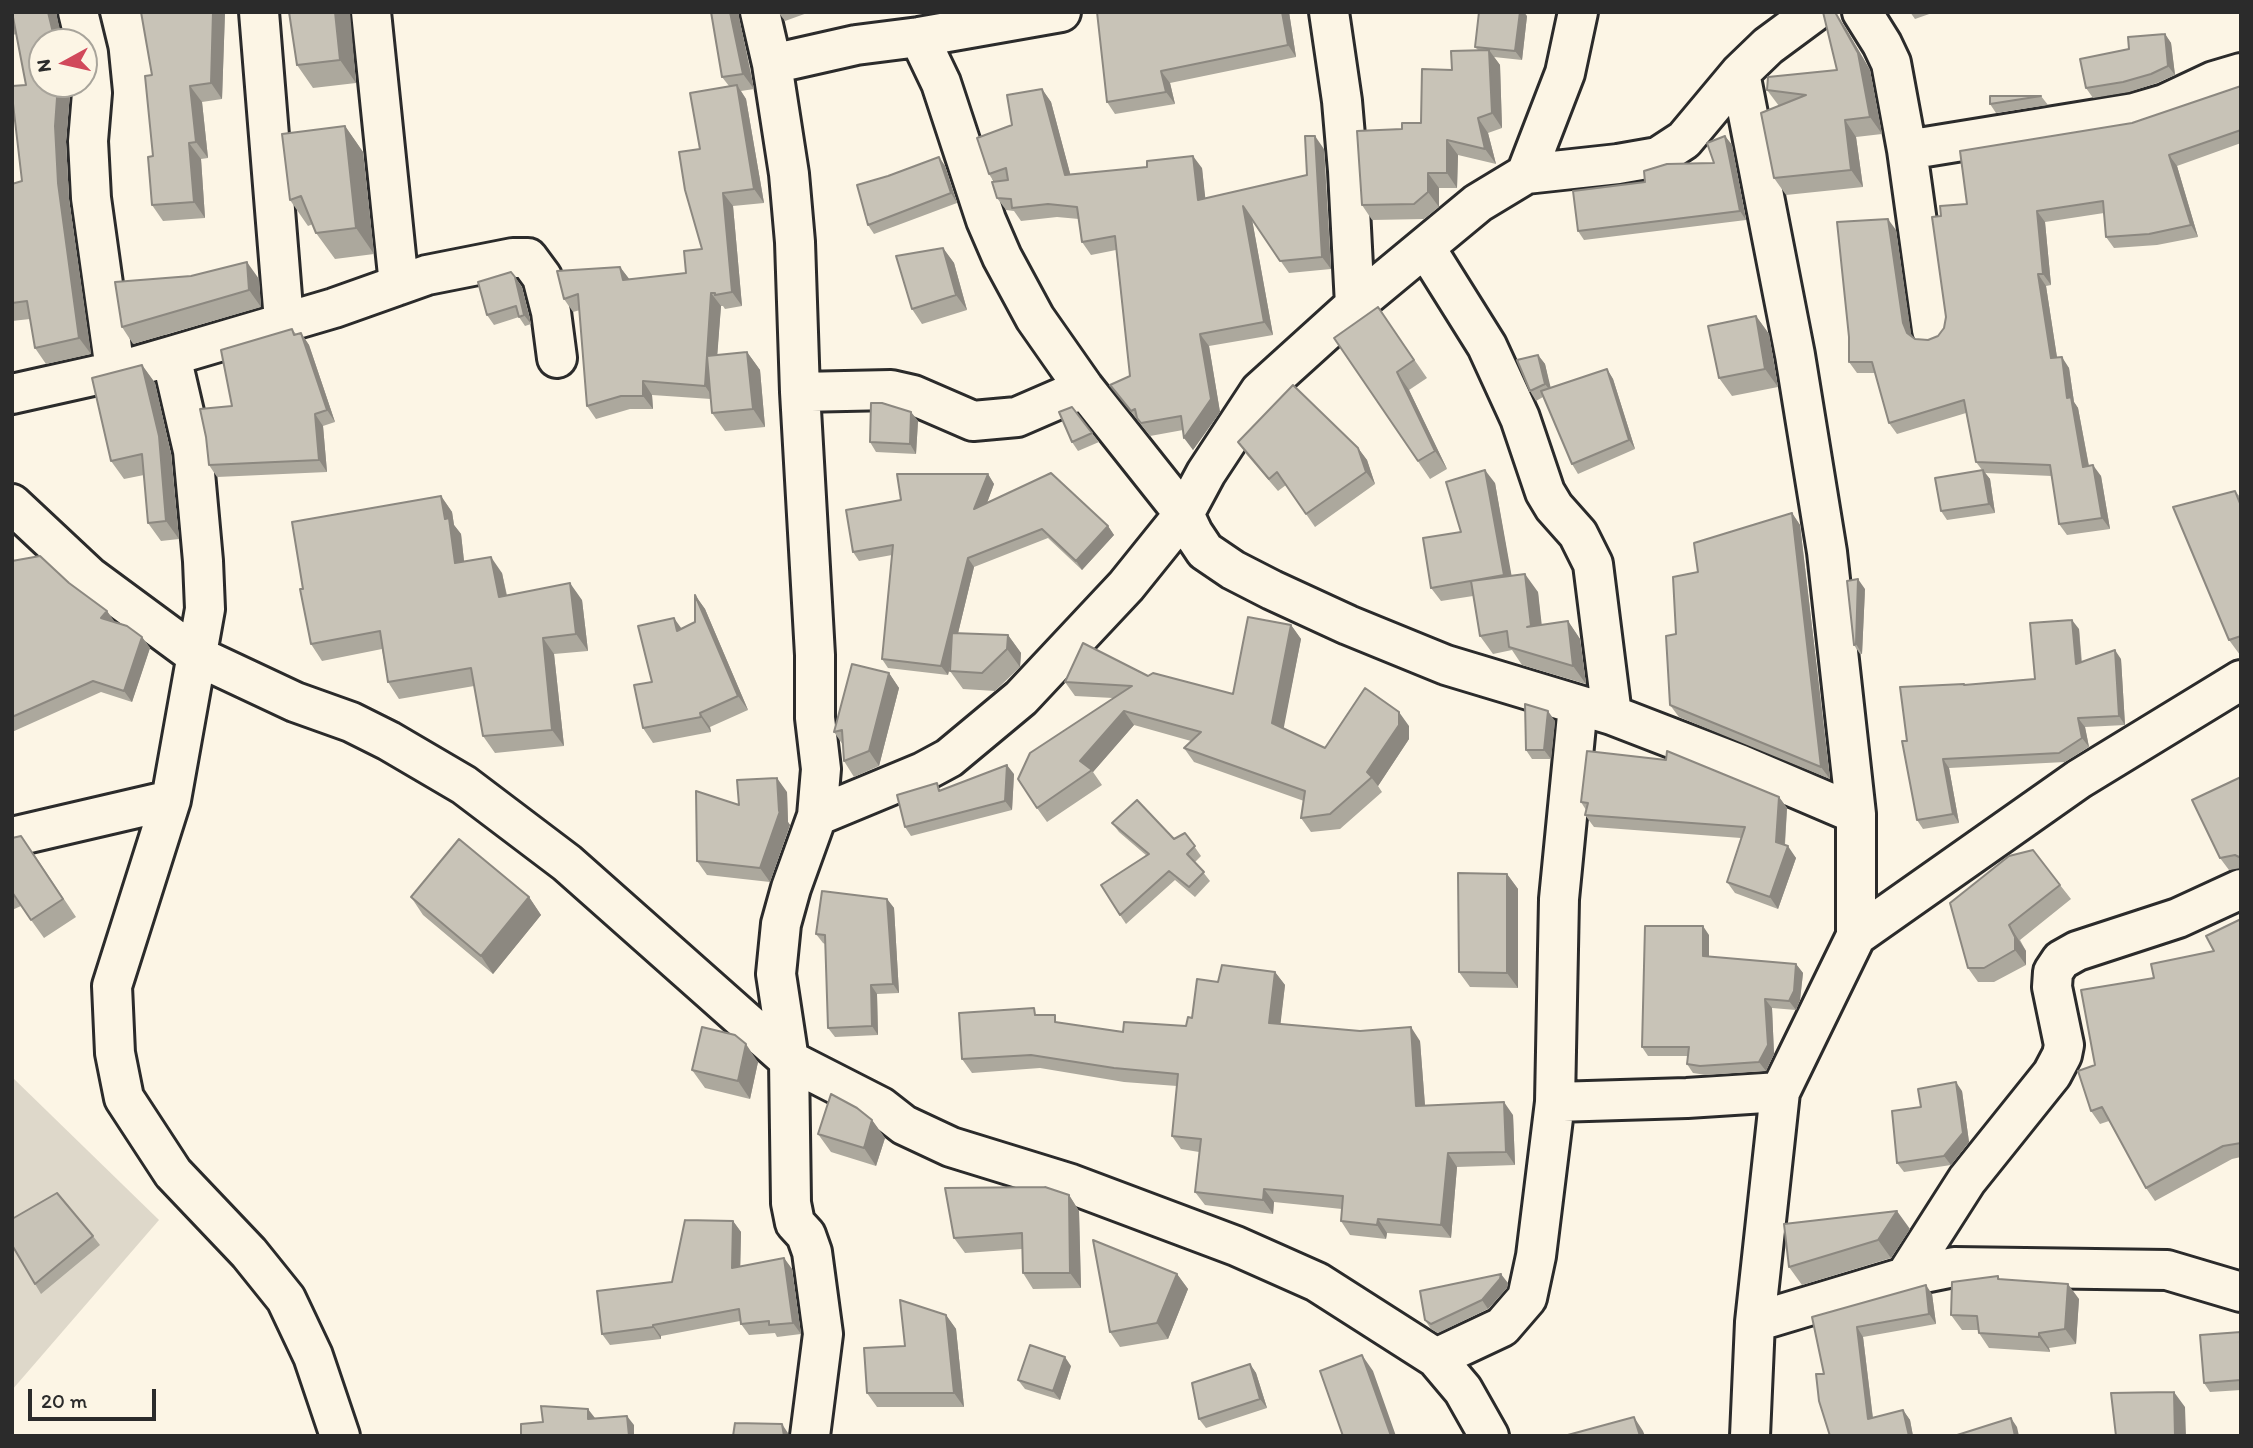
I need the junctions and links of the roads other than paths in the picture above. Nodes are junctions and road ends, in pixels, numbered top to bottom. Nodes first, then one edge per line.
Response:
1 (78, 12) edge
2 (259, 12) edge
3 (371, 12) edge
4 (760, 12) edge
5 (1061, 12) edge
6 (1329, 12) edge
7 (1578, 12) edge
8 (1814, 12) edge
9 (1862, 12) edge
10 (919, 37) junction
11 (772, 64) junction
12 (1740, 73) junction
13 (2241, 73) edge
14 (1907, 150) junction
15 (1526, 174) junction
16 (1425, 247) junction
17 (399, 285) junction
18 (1355, 305) junction
19 (284, 321) junction
20 (1932, 330) dead end
21 (171, 356) junction
22 (557, 358) dead end
23 (115, 370) junction
24 (1083, 387) junction
25 (800, 392) junction
26 (12, 394) edge
27 (12, 504) edge
28 (1184, 514) junction
29 (197, 656) junction
30 (2241, 680) edge
31 (1595, 710) junction
32 (171, 800) junction
33 (1856, 814) junction
34 (817, 816) junction
35 (12, 837) edge
36 (2241, 889) edge
37 (1856, 936) junction
38 (789, 1060) junction
39 (1780, 1092) junction
40 (1555, 1102) junction
41 (1905, 1277) junction
42 (2241, 1292) edge
43 (1755, 1322) junction
44 (1436, 1358) junction
45 (340, 1436) edge
46 (810, 1436) edge
47 (1489, 1436) edge
48 (1750, 1436) edge

1 - 23 street
2 - 19 street
3 - 17 street
4 - 11 street
5 - 10 street
6 - 18 street
7 - 15 street
8 - 12 street
9 - 14 street
10 - 11 street
10 - 24 street
11 - 25 street
12 - 15 street
12 - 33 street
13 - 14 street
14 - 20 street
15 - 16 street
16 - 18 street
16 - 31 street
17 - 19 street
17 - 22 street
18 - 28 street
19 - 21 street
21 - 23 street
21 - 29 street
23 - 26 street
24 - 25 street
24 - 28 street
25 - 34 street
27 - 29 street
28 - 31 street
28 - 34 street
29 - 32 street
29 - 38 street
30 - 37 street
31 - 33 street
31 - 40 street
32 - 35 street
32 - 45 street
33 - 37 street
34 - 38 street
36 - 41 street
37 - 39 street
38 - 44 street
38 - 46 street
39 - 40 street
39 - 43 street
40 - 44 street
41 - 42 street
41 - 43 street
43 - 48 street
44 - 47 street

